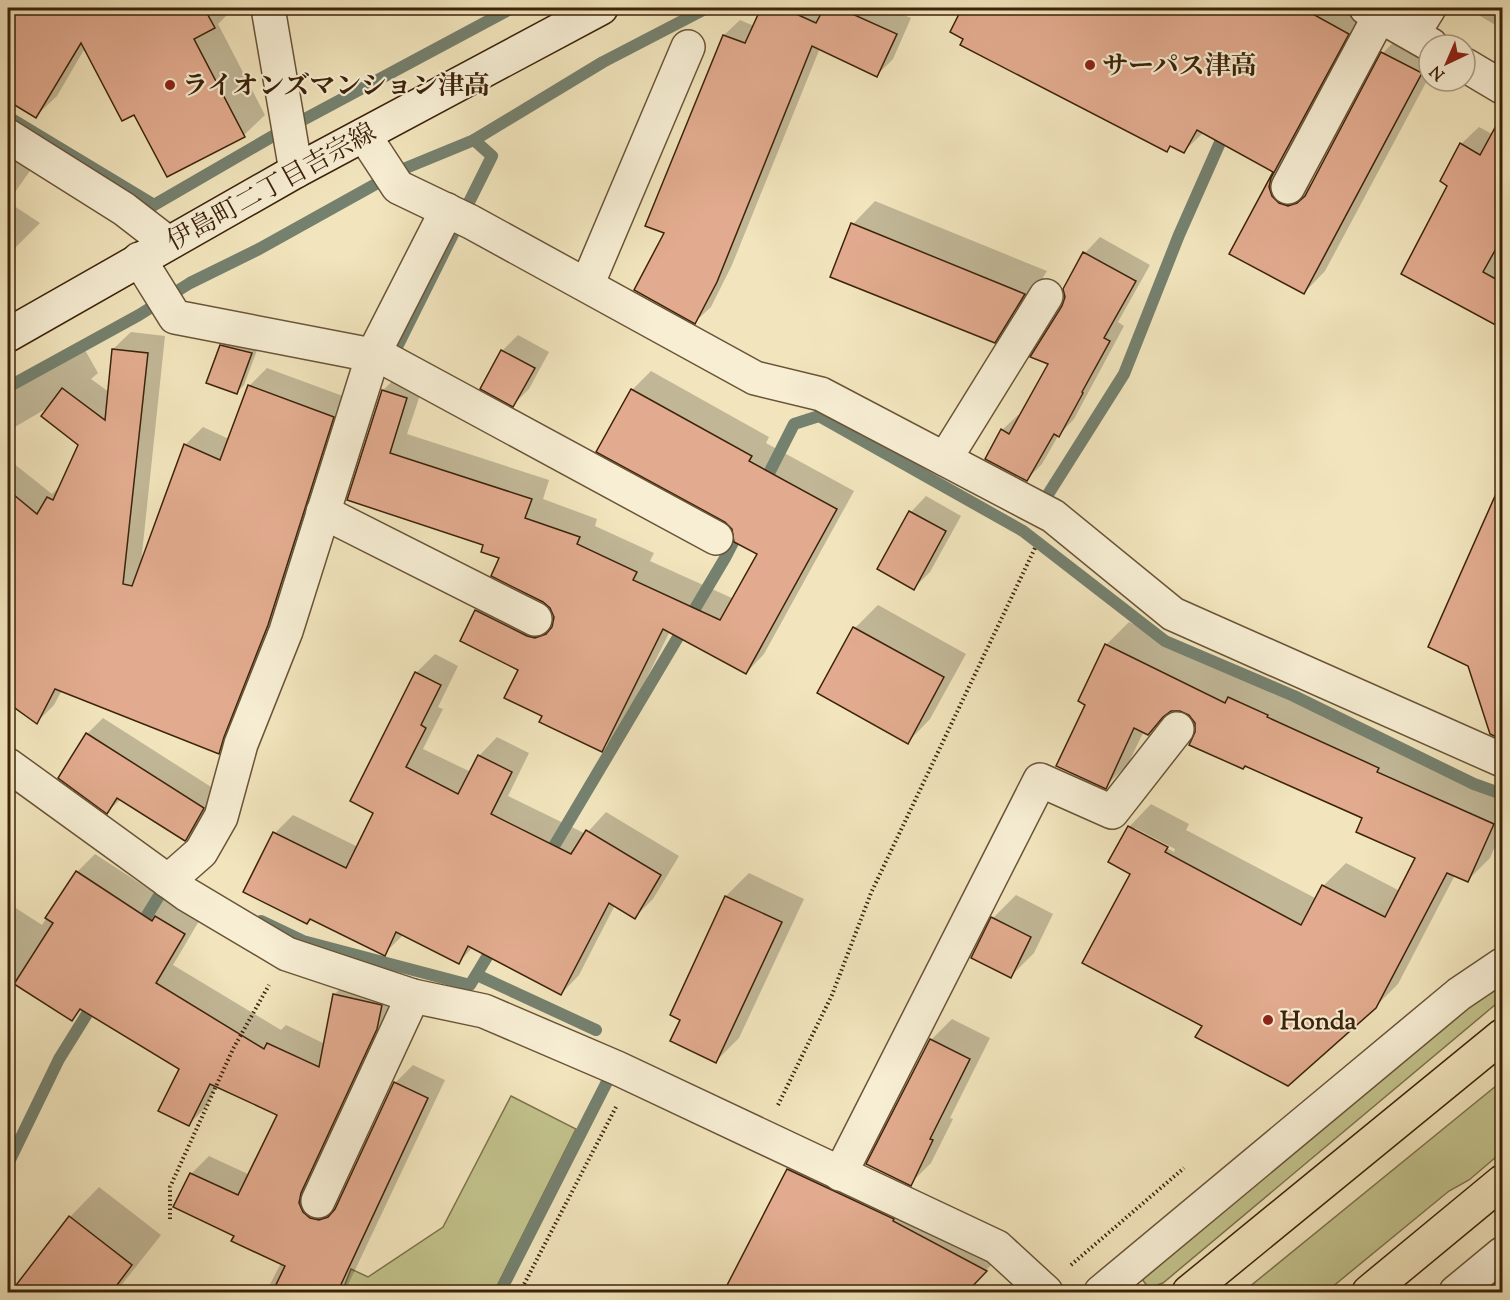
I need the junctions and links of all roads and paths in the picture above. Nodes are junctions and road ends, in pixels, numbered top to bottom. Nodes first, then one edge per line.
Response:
1 (268, 8) edge
2 (601, 8) edge
3 (1373, 11) edge
4 (1424, 29) edge
5 (688, 47) dead end
6 (1477, 72) edge
7 (1503, 87) edge
8 (364, 135) junction
9 (8, 136) edge
10 (297, 171) junction
11 (1288, 187) dead end
12 (457, 215) junction
13 (168, 243) junction
14 (139, 260) junction
15 (587, 285) junction
16 (1046, 296) dead end
17 (8, 335) edge
18 (385, 359) junction
19 (945, 459) junction
20 (323, 512) junction
21 (716, 538) dead end
22 (1029, 560) dead end
23 (535, 619) dead end
24 (1177, 729) dead end
25 (1503, 760) edge
26 (8, 765) edge
27 (168, 881) junction
28 (287, 954) junction
29 (1503, 965) edge
30 (413, 996) junction
31 (1503, 1036) edge
32 (633, 1076) junction
33 (763, 1137) junction
34 (1184, 1168) dead end
35 (840, 1174) junction
36 (1503, 1182) edge
37 (318, 1201) dead end
38 (170, 1219) dead end
39 (1503, 1254) edge
40 (1045, 1291) edge
41 (520, 1293) edge
42 (1101, 1293) edge
43 (1189, 1293) edge
44 (1369, 1293) edge
45 (1456, 1293) edge

1 - 10 street
2 - 8 street, 伊島町二丁目吉宗線
3 - 4 street
3 - 11 street
5 - 15 street
6 - 7 street
8 - 10 street, 伊島町二丁目吉宗線
8 - 12 street
9 - 13 street
10 - 13 street, 伊島町二丁目吉宗線
12 - 15 street
12 - 18 street
13 - 14 street, 伊島町二丁目吉宗線
14 - 17 street, 伊島町二丁目吉宗線
14 - 18 street
15 - 19 street
16 - 19 street
18 - 20 street
18 - 21 street
19 - 25 street
20 - 23 street
20 - 27 street
22 - 33 path
24 - 35 street
26 - 27 street
27 - 28 street
28 - 30 street
28 - 38 path
29 - 42 street
30 - 32 street
30 - 37 street
31 - 43 highway
32 - 33 street
32 - 41 path
33 - 35 street
34 - 40 path
35 - 40 street
36 - 44 highway
39 - 45 street

